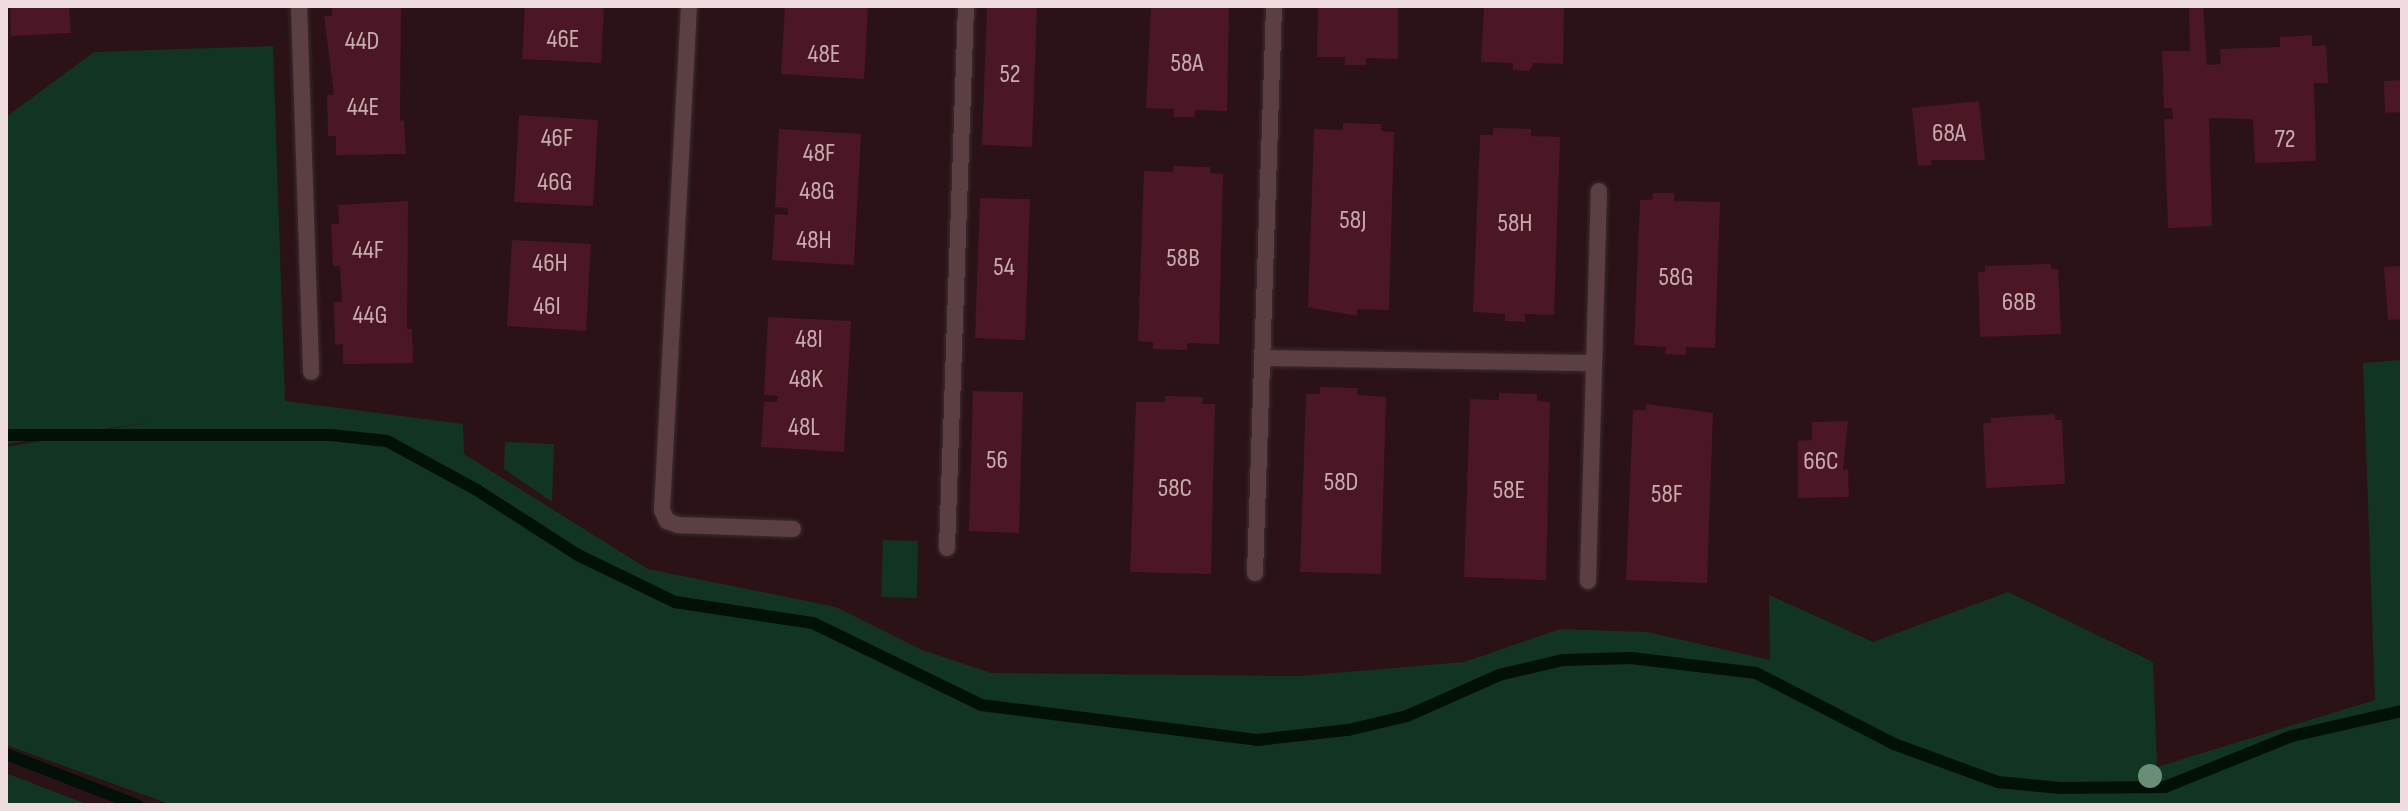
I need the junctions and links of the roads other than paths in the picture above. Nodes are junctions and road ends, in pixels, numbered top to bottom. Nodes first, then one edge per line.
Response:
1 (299, 6) edge
2 (689, 6) edge
3 (966, 6) edge
4 (1274, 6) edge
5 (1599, 191) dead end
6 (1265, 358) junction
7 (1594, 363) junction
8 (311, 372) dead end
9 (793, 529) dead end
10 (947, 548) dead end
11 (1255, 573) dead end
12 (1588, 581) dead end

1 - 8 lane
2 - 9 lane
3 - 10 lane
4 - 6 lane
5 - 7 lane
6 - 7 lane
6 - 11 lane
7 - 12 lane

